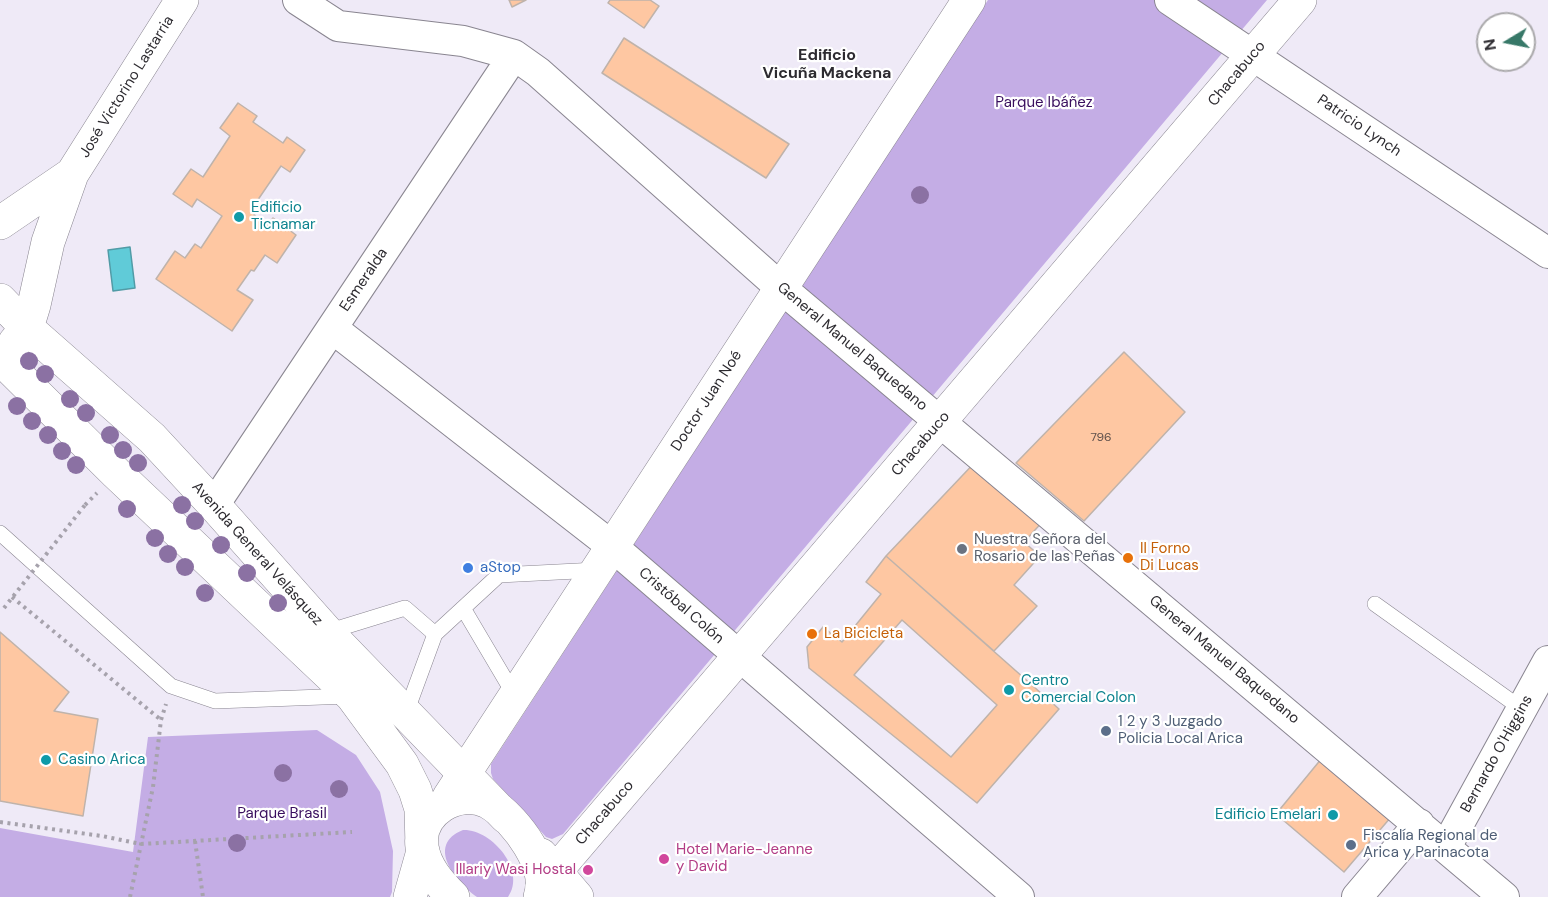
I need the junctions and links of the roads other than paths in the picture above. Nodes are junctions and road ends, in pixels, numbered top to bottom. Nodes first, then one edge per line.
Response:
1 (182, 0) edge
2 (298, 0) edge
3 (969, 0) edge
4 (1170, 0) edge
5 (1300, 0) edge
6 (514, 55) junction
7 (1253, 55) junction
8 (72, 174) junction
9 (0, 223) edge
10 (1548, 253) edge
11 (782, 288) junction
12 (0, 300) edge
13 (27, 328) junction
14 (332, 328) junction
15 (0, 358) edge
16 (940, 421) junction
17 (214, 505) junction
18 (0, 533) edge
19 (605, 558) junction
20 (1375, 604) dead end
21 (463, 608) junction
22 (327, 632) junction
23 (435, 634) junction
24 (740, 656) junction
25 (1548, 661) edge
26 (352, 696) junction
27 (515, 696) junction
28 (1522, 709) junction
29 (406, 713) junction
30 (464, 774) junction
31 (445, 803) junction
32 (1419, 824) junction
33 (516, 827) junction
34 (1446, 847) junction
35 (423, 849) junction
36 (546, 885) edge
37 (410, 897) edge
38 (453, 897) edge
39 (577, 897) edge
40 (1019, 897) edge
41 (1357, 897) edge
42 (1504, 897) edge

1 - 8 main road, José Victorino Lastarria
2 - 6 street, General Manuel Baquedano
3 - 11 main road, Doctor Juan Noé
4 - 7 street, Patricio Lynch
5 - 7 main road, Chacabuco
6 - 11 street, General Manuel Baquedano
6 - 14 street, Esmeralda
7 - 10 street, Patricio Lynch
7 - 16 main road, Chacabuco
8 - 9 main road, José Victorino Lastarria
8 - 13 main road, José Victorino Lastarria
11 - 16 street, General Manuel Baquedano
11 - 19 main road, Doctor Juan Noé
12 - 13 main road, Avenida General Velásquez
13 - 15 main road, José Victorino Lastarria
13 - 17 main road, Avenida General Velásquez
14 - 17 street, Esmeralda
14 - 19 street, Cristóbal Colón
15 - 26 main road, Avenida General Velásquez
16 - 24 main road, Chacabuco
16 - 32 street, General Manuel Baquedano
17 - 22 main road, Avenida General Velásquez
18 - 26 lane
19 - 21 lane
19 - 24 street, Cristóbal Colón
19 - 27 main road, Doctor Juan Noé
20 - 28 lane
21 - 23 lane
21 - 27 lane
22 - 23 lane
22 - 29 main road, Avenida General Velásquez
23 - 29 lane
24 - 36 main road, Chacabuco
24 - 40 street, Cristóbal Colón
25 - 28 street, Bernardo O'Higgins
26 - 35 main road, Avenida General Velásquez
27 - 30 main road, Doctor Juan Noé
28 - 34 street, Bernardo O'Higgins
29 - 30 main road, Avenida General Velásquez
30 - 31 main road, Doctor Juan Noé
30 - 33 main road, Avenida General Velásquez
31 - 33 main road
31 - 35 main road, Doctor Juan Noé
32 - 34 street, General Manuel Baquedano
32 - 41 street
33 - 36 main road
34 - 42 street, General Manuel Baquedano
35 - 37 main road
35 - 38 main road
36 - 39 main road

